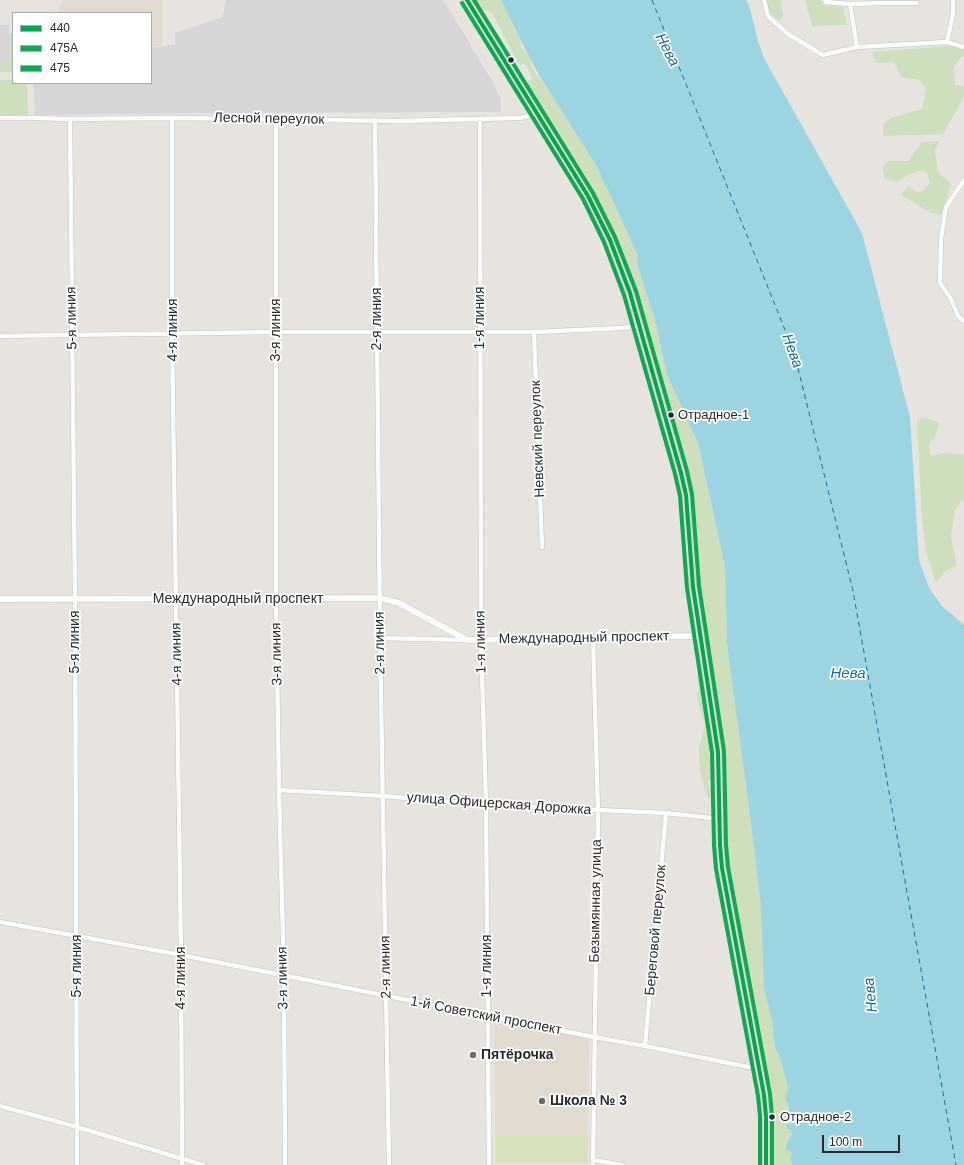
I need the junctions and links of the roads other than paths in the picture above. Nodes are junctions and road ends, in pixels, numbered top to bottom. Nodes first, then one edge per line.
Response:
1 (467, 0) edge
2 (764, 0) edge
3 (825, 0) edge
4 (952, 0) edge
5 (882, 1) edge
6 (917, 3) dead end
7 (850, 4) junction
8 (946, 42) junction
9 (857, 47) junction
10 (964, 47) edge
11 (536, 112) junction
12 (0, 118) edge
13 (172, 118) junction
14 (480, 118) junction
15 (70, 119) junction
16 (276, 119) junction
17 (375, 120) junction
18 (964, 180) edge
19 (964, 321) edge
20 (639, 326) junction
21 (276, 332) junction
22 (377, 332) junction
23 (480, 332) junction
24 (534, 332) junction
25 (172, 334) junction
26 (72, 335) junction
27 (0, 336) edge
28 (542, 547) dead end
29 (276, 598) junction
30 (380, 598) junction
31 (0, 599) edge
32 (75, 599) junction
33 (176, 599) junction
34 (700, 636) junction
35 (380, 638) junction
36 (593, 638) junction
37 (467, 640) junction
38 (481, 640) junction
39 (279, 790) junction
40 (383, 796) junction
41 (486, 805) junction
42 (598, 811) junction
43 (666, 813) junction
44 (720, 819) junction
45 (0, 922) edge
46 (77, 936) junction
47 (181, 955) junction
48 (284, 975) junction
49 (386, 996) junction
50 (487, 1016) junction
51 (594, 1037) junction
52 (645, 1046) junction
53 (759, 1066) junction
54 (0, 1106) edge
55 (77, 1127) junction
56 (182, 1159) junction
57 (593, 1162) edge
58 (77, 1165) edge
59 (182, 1165) edge
60 (203, 1165) edge
61 (285, 1165) edge
62 (389, 1165) edge
63 (489, 1165) edge
64 (622, 1165) edge
65 (766, 1165) edge

1 - 11 main road
2 - 9 street
3 - 7 street
4 - 8 street
5 - 6 street
5 - 7 street
7 - 9 street
8 - 9 street
8 - 10 street
11 - 14 street, Лесной переулок
11 - 20 main road
12 - 15 street, Лесной переулок
13 - 15 street, Лесной переулок
13 - 16 street, Лесной переулок
13 - 25 street, 4-я линия
14 - 17 street, Лесной переулок
14 - 23 street, 1-я линия
15 - 26 street, 5-я линия
16 - 17 street, Лесной переулок
16 - 21 street, 3-я линия
17 - 22 street, 2-я линия
18 - 19 street
20 - 24 street
20 - 34 main road
21 - 22 street
21 - 25 street
21 - 29 street, 3-я линия
22 - 23 street
22 - 30 street, 2-я линия
23 - 24 street
23 - 38 street, 1-я линия
24 - 28 street, Невский переулок
25 - 26 street
25 - 33 street, 4-я линия
26 - 27 street
26 - 32 street, 5-я линия
29 - 30 street, Международный проспект
29 - 33 street, Международный проспект
29 - 39 street, 3-я линия
30 - 35 street, 2-я линия
30 - 37 street, Международный проспект
31 - 32 street, Международный проспект
32 - 33 street, Международный проспект
32 - 46 street, 5-я линия
33 - 47 street, 4-я линия
34 - 36 street, Международный проспект
34 - 44 main road
35 - 37 street, Международный проспект
35 - 40 street, 2-я линия
36 - 38 street, Международный проспект
36 - 42 street, Безымянная улица
37 - 38 street, Международный проспект
38 - 41 street, 1-я линия
39 - 40 street, улица Офицерская Дорожка
39 - 48 street, 3-я линия
40 - 41 street, улица Офицерская Дорожка
40 - 49 street, 2-я линия
41 - 42 street, улица Офицерская Дорожка
41 - 50 street, 1-я линия
42 - 43 street, улица Офицерская Дорожка
42 - 51 street, Безымянная улица
43 - 44 street, улица Офицерская Дорожка
43 - 52 street, Береговой переулок
44 - 53 main road
45 - 46 street, 1-й Советский проспект
46 - 47 street, 1-й Советский проспект
46 - 55 street, 5-я линия
47 - 48 street, 1-й Советский проспект
47 - 56 street, 4-я линия
48 - 49 street, 1-й Советский проспект
48 - 61 street, 3-я линия
49 - 50 street, 1-й Советский проспект
49 - 62 street, 2-я линия
50 - 51 street, 1-й Советский проспект
50 - 63 street, 1-я линия
51 - 52 street, 1-й Советский проспект
51 - 57 street, Безымянная улица
52 - 53 street, 1-й Советский проспект
53 - 65 main road
54 - 55 street
55 - 56 street
55 - 58 street, 5-я линия
56 - 59 street, 4-я линия
56 - 60 street
57 - 64 street

